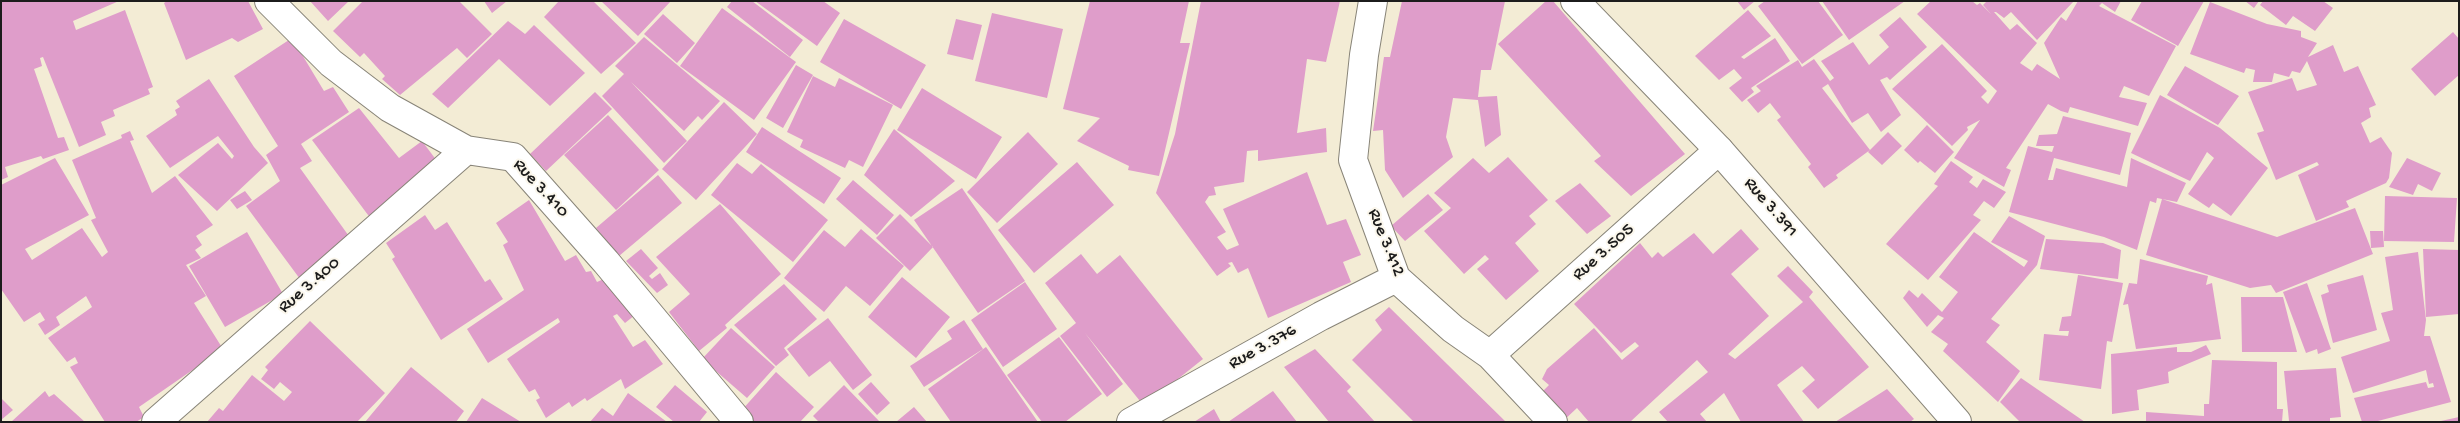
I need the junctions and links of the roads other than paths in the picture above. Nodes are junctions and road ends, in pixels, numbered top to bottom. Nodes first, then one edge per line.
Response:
1 (269, 1) edge
2 (1373, 1) edge
3 (1575, 1) edge
4 (466, 150) junction
5 (1719, 150) junction
6 (1396, 278) junction
7 (1490, 355) junction
8 (156, 422) edge
9 (739, 422) edge
10 (1131, 422) edge
11 (1553, 422) edge
12 (1957, 422) edge

1 - 4 street, Rue 3.410
2 - 6 street, Rue 3.412
3 - 5 street, Rue 3.391
4 - 8 street, Rue 3.400
4 - 9 street, Rue 3.410
5 - 7 street, Rue 3.505
5 - 12 street, Rue 3.391
6 - 7 street, Rue 3.412
6 - 10 street, Rue 3.376
7 - 11 street, Rue 3.412

